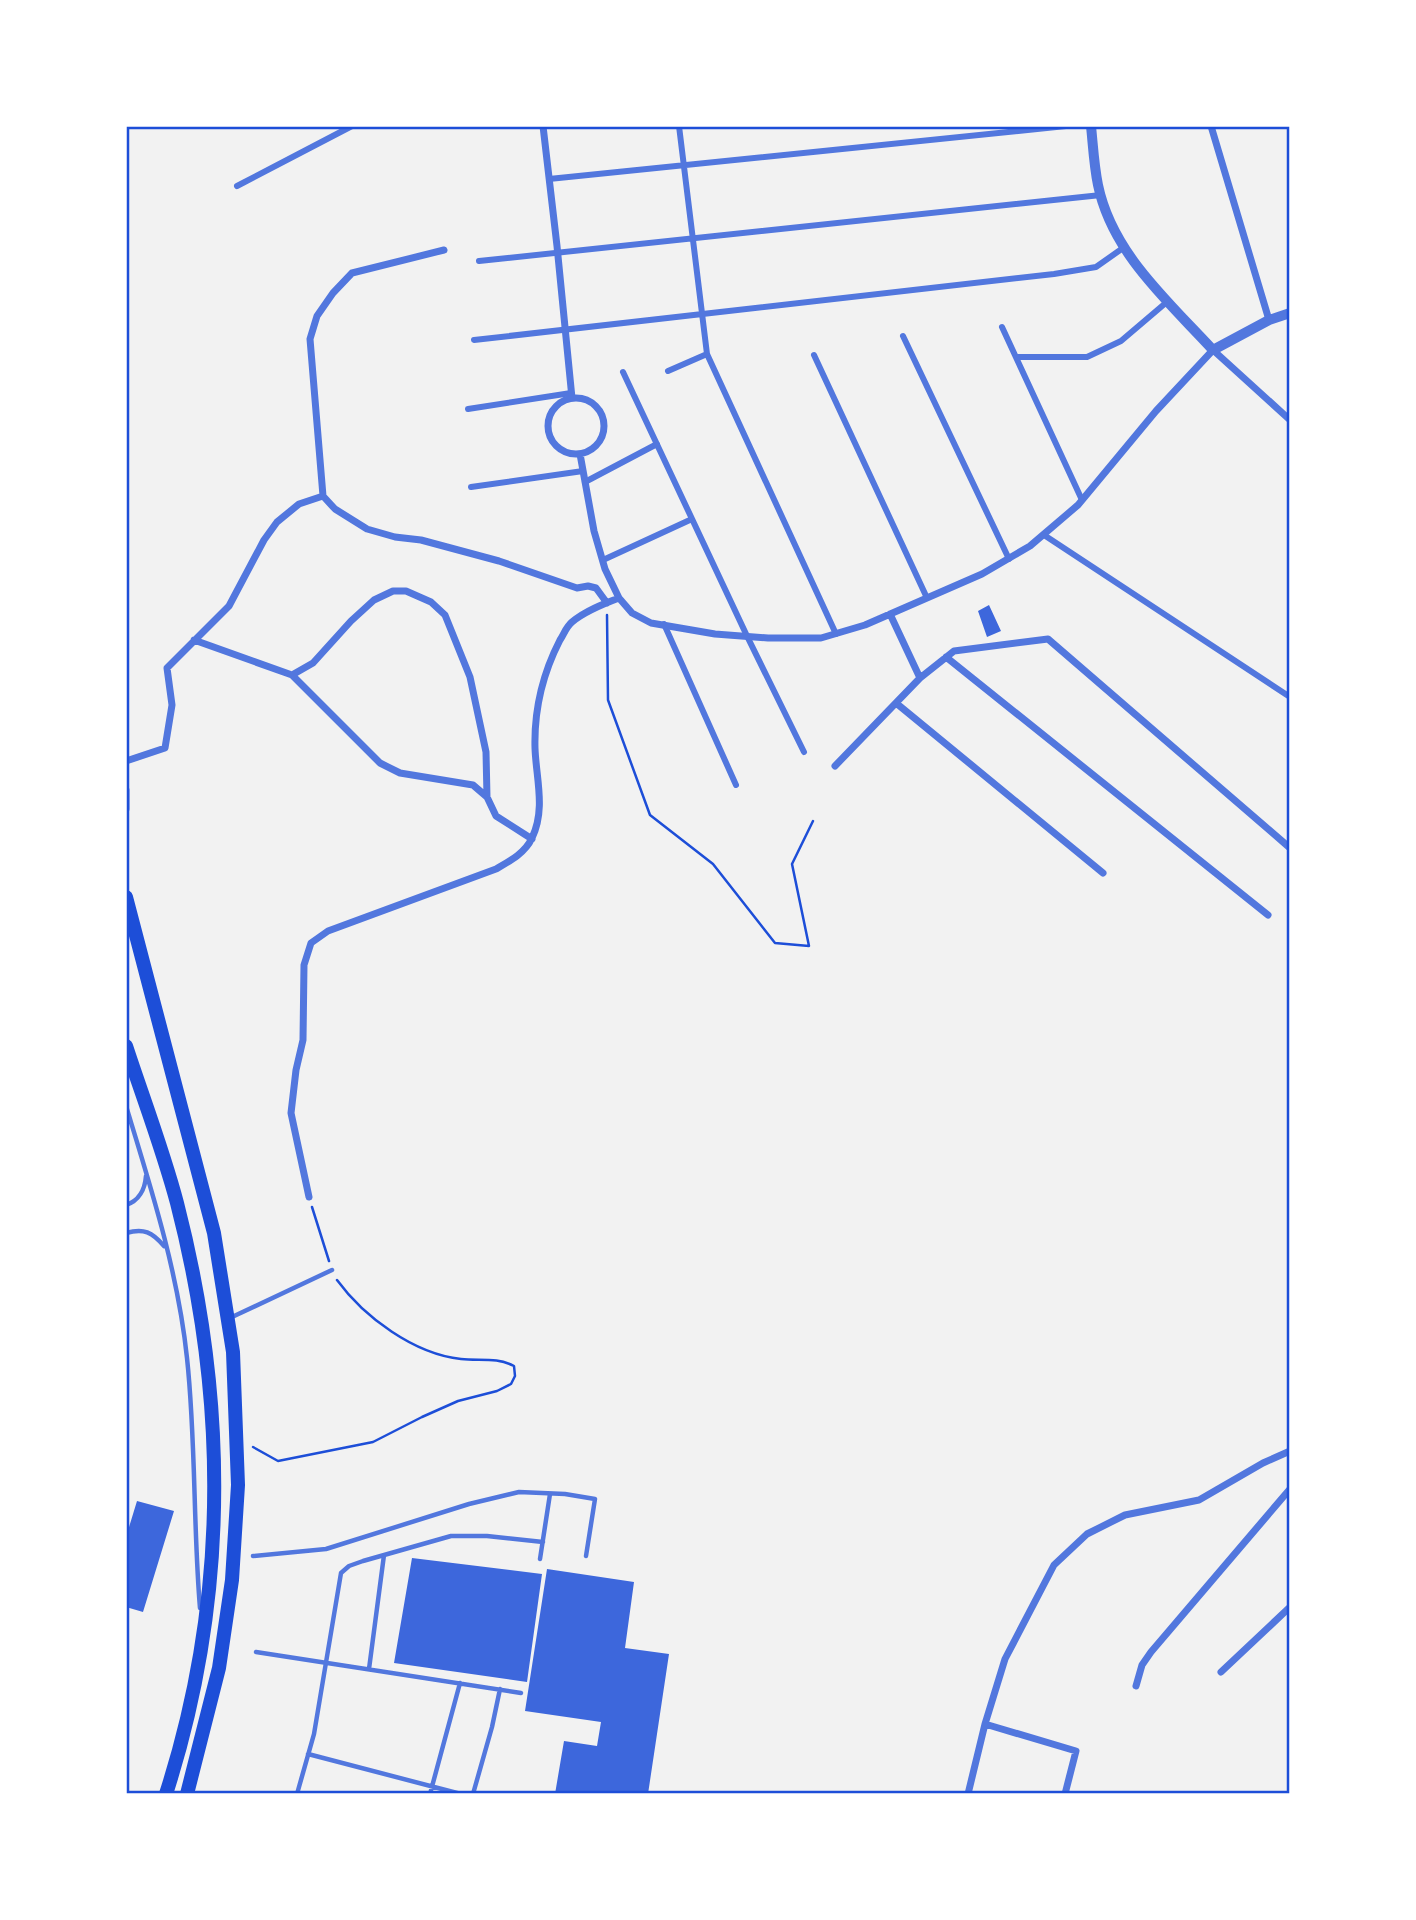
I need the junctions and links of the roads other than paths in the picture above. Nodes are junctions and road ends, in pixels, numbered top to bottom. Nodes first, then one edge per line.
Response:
1 (352, 126) edge
2 (542, 126) edge
3 (679, 126) edge
4 (1066, 126) edge
5 (1091, 126) edge
6 (1211, 126) edge
7 (684, 165) junction
8 (549, 178) junction
9 (237, 187) dead end
10 (1101, 195) junction
11 (693, 238) junction
12 (1123, 248) junction
13 (444, 250) dead end
14 (558, 252) junction
15 (479, 261) dead end
16 (1168, 301) junction
17 (1290, 313) edge
18 (702, 314) junction
19 (1269, 320) junction
20 (1002, 327) dead end
21 (565, 330) junction
22 (903, 336) dead end
23 (474, 340) dead end
24 (1213, 350) junction
25 (707, 354) junction
26 (814, 355) dead end
27 (1016, 357) junction
28 (668, 371) dead end
29 (623, 372) dead end
30 (571, 396) junction
31 (468, 409) dead end
32 (1290, 420) edge
33 (657, 444) junction
34 (580, 454) junction
35 (583, 471) junction
36 (585, 482) junction
37 (471, 487) dead end
38 (324, 496) junction
39 (1082, 500) junction
40 (692, 519) junction
41 (1044, 535) junction
42 (1009, 559) junction
43 (603, 560) junction
44 (619, 598) junction
45 (927, 598) junction
46 (607, 603) junction
47 (890, 614) junction
48 (664, 624) junction
49 (836, 634) junction
50 (747, 636) junction
51 (194, 640) junction
52 (946, 657) junction
53 (292, 675) junction
54 (920, 678) junction
55 (1290, 697) edge
56 (896, 703) junction
57 (804, 751) dead end
58 (126, 761) edge
59 (835, 766) dead end
60 (736, 785) dead end
61 (126, 790) edge
62 (487, 797) junction
63 (126, 808) edge
64 (532, 839) junction
65 (1290, 848) edge
66 (1103, 873) dead end
67 (126, 897) edge
68 (1268, 915) dead end
69 (126, 1046) edge
70 (126, 1106) edge
71 (146, 1172) junction
72 (309, 1197) road end
73 (126, 1205) edge
74 (126, 1233) edge
75 (166, 1249) junction
76 (332, 1270) road end
77 (228, 1319) junction
78 (1290, 1451) edge
79 (1290, 1489) edge
80 (550, 1493) junction
81 (543, 1542) junction
82 (384, 1555) junction
83 (253, 1556) dead end
84 (586, 1556) dead end
85 (540, 1559) dead end
86 (1290, 1607) edge
87 (203, 1640) junction
88 (256, 1652) dead end
89 (326, 1662) junction
90 (369, 1669) junction
91 (1221, 1672) dead end
92 (460, 1683) junction
93 (1136, 1686) dead end
94 (500, 1689) junction
95 (521, 1693) dead end
96 (985, 1724) junction
97 (309, 1754) junction
98 (432, 1786) junction
99 (166, 1794) edge
100 (187, 1794) edge
101 (297, 1794) edge
102 (430, 1794) edge
103 (461, 1794) edge
104 (473, 1794) edge
105 (968, 1794) edge
106 (1065, 1794) edge

1 - 9 street
2 - 8 street
3 - 7 street
4 - 7 street
5 - 10 street
6 - 19 street
7 - 8 street
7 - 11 street
8 - 14 street
10 - 11 street
10 - 12 street
11 - 14 street
11 - 18 street
12 - 16 street
12 - 18 street
13 - 38 street
14 - 15 street
14 - 21 street
16 - 24 street
16 - 27 street
17 - 19 street
18 - 21 street
18 - 25 street
19 - 24 street
20 - 27 street
21 - 23 street
21 - 30 street
22 - 42 street
24 - 32 street
24 - 39 street
25 - 28 street
25 - 49 street
26 - 45 street
27 - 39 street
29 - 33 street
30 - 31 street
30 - 34 street
30 - 34 street
33 - 36 street
33 - 40 street
34 - 35 street
35 - 36 street
35 - 37 street
36 - 43 street
38 - 46 street
38 - 51 street
39 - 41 street
40 - 43 street
40 - 50 street
41 - 42 street
41 - 55 street
42 - 45 street
43 - 44 street
44 - 46 street
44 - 48 street
45 - 47 street
46 - 64 street
47 - 49 street
47 - 54 street
48 - 50 street
48 - 60 street
49 - 50 street
50 - 57 street
51 - 53 street
51 - 58 street
52 - 54 street
52 - 65 street
52 - 68 street
53 - 62 street
53 - 62 street
54 - 56 street
56 - 59 street
56 - 66 street
61 - 63 street
62 - 64 street
64 - 72 street
67 - 77 highway
69 - 87 highway
70 - 71 lane
71 - 73 lane
71 - 75 lane
74 - 75 lane
75 - 87 lane
76 - 77 lane
77 - 100 highway
78 - 96 street
79 - 93 street
80 - 81 lane
80 - 83 lane
80 - 84 lane
81 - 82 lane
81 - 85 lane
82 - 89 lane
82 - 90 lane
86 - 91 street
87 - 99 highway
88 - 89 lane
89 - 90 lane
89 - 97 lane
90 - 92 lane
92 - 94 lane
92 - 98 lane
94 - 95 lane
94 - 104 lane
96 - 105 street
96 - 106 street
97 - 98 lane
97 - 101 lane
98 - 102 lane
98 - 103 lane

